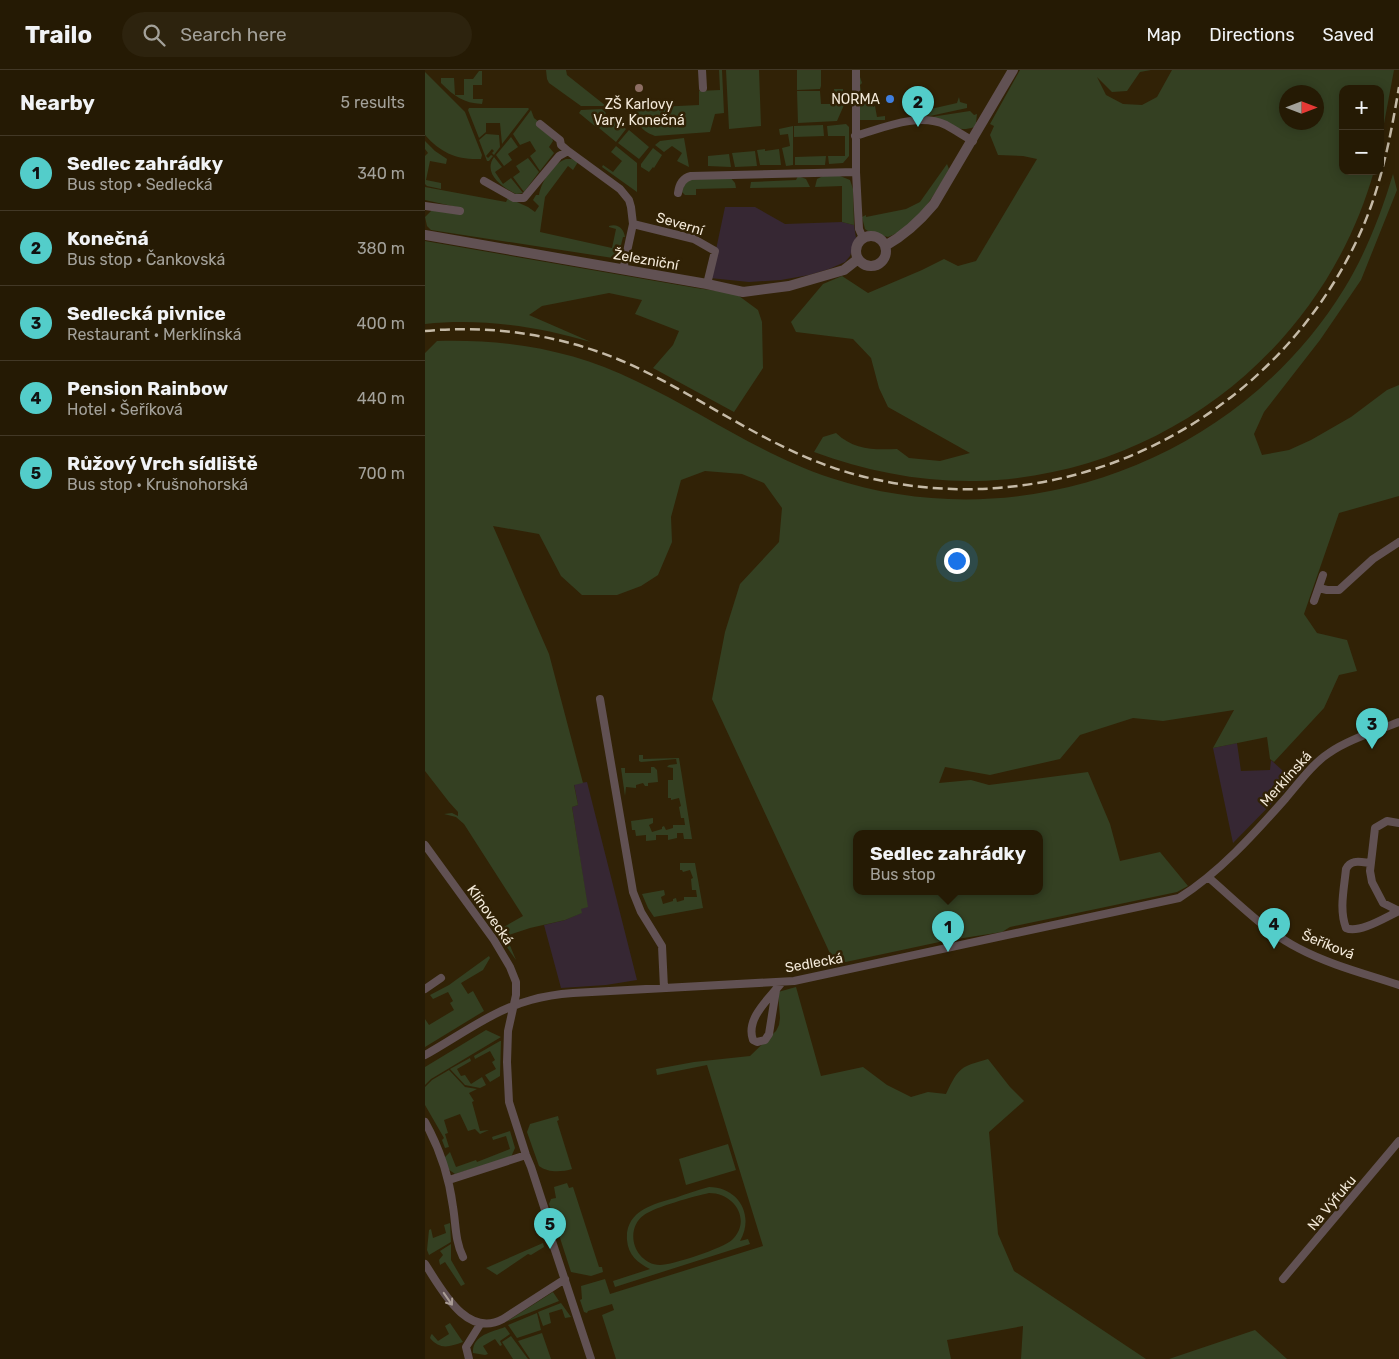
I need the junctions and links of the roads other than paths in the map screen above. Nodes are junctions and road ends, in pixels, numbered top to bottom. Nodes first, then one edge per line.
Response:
1 (703, 70) edge
2 (855, 70) edge
3 (1013, 70) edge
4 (703, 88) dead end
5 (540, 124) dead end
6 (855, 136) junction
7 (973, 141) junction
8 (568, 150) junction
9 (856, 172) junction
10 (485, 181) dead end
11 (678, 193) dead end
12 (425, 206) edge
13 (460, 211) dead end
14 (633, 224) junction
15 (425, 235) edge
16 (863, 238) junction
17 (885, 246) junction
18 (858, 259) junction
19 (623, 270) junction
20 (707, 284) junction
21 (1399, 542) edge
22 (1323, 575) dead end
23 (1319, 588) junction
24 (1314, 601) dead end
25 (600, 699) dead end
26 (1399, 722) edge
27 (1399, 823) edge
28 (425, 845) edge
29 (1371, 863) junction
30 (1209, 877) junction
31 (1399, 911) edge
32 (441, 978) dead end
33 (782, 982) junction
34 (1399, 985) edge
35 (664, 988) junction
36 (425, 989) edge
37 (776, 990) junction
38 (513, 1006) junction
39 (425, 1055) edge
40 (425, 1122) edge
41 (1399, 1141) edge
42 (525, 1155) junction
43 (449, 1180) junction
44 (463, 1257) dead end
45 (425, 1264) edge
46 (565, 1279) junction
47 (1283, 1279) dead end
48 (481, 1323) junction
49 (469, 1359) edge
50 (591, 1359) edge

1 - 4 street
2 - 6 street
3 - 7 street
5 - 8 street
6 - 7 street
6 - 9 street
7 - 17 street
8 - 10 street
8 - 14 street
9 - 11 street
9 - 16 street
12 - 13 street
14 - 19 street
14 - 20 street, Severní
15 - 19 street, Železniční
16 - 17 street
16 - 18 street
17 - 18 street
18 - 20 street, Železniční
19 - 20 street, Železniční
21 - 23 street
22 - 23 street
23 - 24 street
25 - 35 street
26 - 30 street, Merklínská
27 - 29 street
28 - 38 street, Klínovecká
29 - 31 street
29 - 31 street
30 - 33 street, Sedlecká
30 - 34 street, Šeříková
32 - 36 street
33 - 35 street, Sedlecká
33 - 37 street
35 - 38 street, Sedlecká
37 - 37 street
38 - 39 street, Sedlecká
38 - 42 street, Klínovecká
40 - 43 street
41 - 47 street, Na Výfuku
42 - 43 street
42 - 46 street, Klínovecká
43 - 44 street
45 -> 48 street
46 - 48 street
46 - 50 street, Klínovecká
48 - 49 street

